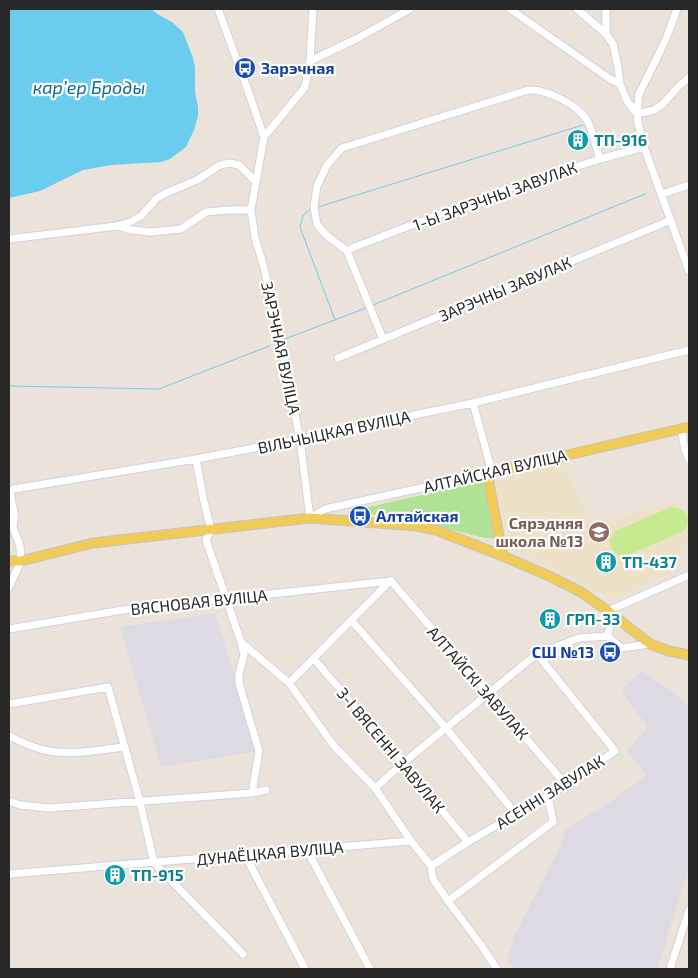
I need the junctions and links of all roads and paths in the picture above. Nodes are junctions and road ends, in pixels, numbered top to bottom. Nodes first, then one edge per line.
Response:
1 (218, 9) edge
2 (313, 9) edge
3 (410, 9) edge
4 (510, 9) edge
5 (577, 9) edge
6 (606, 9) edge
7 (676, 9) edge
8 (606, 34) junction
9 (310, 60) junction
10 (689, 78) edge
11 (620, 84) junction
12 (637, 114) junction
13 (264, 137) junction
14 (644, 147) junction
15 (600, 159) junction
16 (256, 182) junction
17 (689, 184) edge
18 (662, 194) junction
19 (251, 210) junction
20 (671, 220) junction
21 (117, 226) junction
22 (9, 239) edge
23 (347, 251) junction
24 (689, 271) edge
25 (383, 340) junction
26 (689, 350) edge
27 (338, 358) dead end
28 (473, 403) junction
29 (685, 428) edge
30 (300, 440) junction
31 (196, 460) junction
32 (689, 460) edge
33 (491, 473) junction
34 (9, 516) edge
35 (310, 518) junction
36 (13, 525) junction
37 (211, 530) junction
38 (503, 556) junction
39 (9, 561) edge
40 (21, 561) junction
41 (689, 575) edge
42 (391, 580) junction
43 (9, 587) edge
44 (226, 599) junction
45 (608, 611) junction
46 (617, 619) junction
47 (351, 620) junction
48 (9, 629) edge
49 (607, 636) junction
50 (241, 642) junction
51 (650, 644) junction
52 (537, 654) junction
53 (689, 655) edge
54 (314, 659) junction
55 (289, 683) junction
56 (488, 693) junction
57 (9, 704) edge
58 (446, 728) junction
59 (9, 736) edge
60 (124, 747) junction
61 (403, 763) junction
62 (566, 785) junction
63 (375, 788) junction
64 (266, 790) dead end
65 (252, 793) junction
66 (548, 796) junction
67 (9, 801) edge
68 (140, 802) junction
69 (516, 814) junction
70 (411, 841) junction
71 (468, 842) junction
72 (307, 850) junction
73 (245, 855) junction
74 (154, 863) junction
75 (430, 866) junction
76 (9, 874) edge
77 (448, 901) junction
78 (689, 916) edge
79 (244, 954) dead end
80 (305, 969) edge
81 (370, 969) edge
82 (498, 969) edge
83 (670, 969) edge

1 - 13 street
2 - 9 street, ЗАРЭЧНАЯ ВУЛІЦА
3 - 9 street
4 - 11 street
5 - 8 street
6 - 8 street
7 - 12 street
8 - 11 street
9 - 13 street, ЗАРЭЧНАЯ ВУЛІЦА
10 - 12 street
11 - 12 street
12 - 14 street
13 - 16 street, ЗАРЭЧНАЯ ВУЛІЦА
14 - 15 street, 1-Ы ЗАРЭЧНЫ ЗАВУЛАК
14 - 18 street
15 - 23 street, 1-Ы ЗАРЭЧНЫ ЗАВУЛАК
15 - 23 street
16 - 19 street, ЗАРЭЧНАЯ ВУЛІЦА
16 - 21 street
17 - 18 street
18 - 20 street
19 - 21 street
19 - 30 street, ЗАРЭЧНАЯ ВУЛІЦА
20 - 24 street
20 - 25 street, ЗАРЭЧНЫ ЗАВУЛАК
21 - 22 street
23 - 25 street
25 - 27 street, ЗАРЭЧНЫ ЗАВУЛАК
26 - 28 street, ВІЛЬЧЫЦКАЯ ВУЛІЦА
28 - 30 street, ВІЛЬЧЫЦКАЯ ВУЛІЦА
28 - 33 street
29 - 32 street, АЛТАЙСКАЯ ВУЛІЦА
29 - 33 main road, АЛТАЙСКАЯ ВУЛІЦА
30 - 31 street, ВІЛЬЧЫЦКАЯ ВУЛІЦА
30 - 35 street, ЗАРЭЧНАЯ ВУЛІЦА
31 - 36 street, ВІЛЬЧЫЦКАЯ ВУЛІЦА
31 - 37 street
33 - 35 street, АЛТАЙСКАЯ ВУЛІЦА
33 - 38 main road
34 - 36 street
35 - 37 main road, АЛТАЙСКАЯ ВУЛІЦА
35 - 38 main road, АЛТАЙСКАЯ ВУЛІЦА
36 - 40 street
37 - 40 main road, АЛТАЙСКАЯ ВУЛІЦА
37 - 44 street
38 - 45 main road, АЛТАЙСКАЯ ВУЛІЦА
39 - 40 main road, АЛТАЙСКАЯ ВУЛІЦА
40 - 43 street
41 - 45 street
42 - 44 street, ВЯСНОВАЯ ВУЛІЦА
42 - 47 street
42 - 56 street, АЛТАЙСКІ ЗАВУЛАК
44 - 48 street, ВЯСНОВАЯ ВУЛІЦА
44 - 50 street
45 - 46 main road, АЛТАЙСКАЯ ВУЛІЦА
46 - 49 street
46 - 51 main road, АЛТАЙСКАЯ ВУЛІЦА
47 - 54 street
47 - 58 street
49 - 51 street
49 - 52 street
50 - 55 street
50 - 65 street
51 - 53 main road, АЛТАЙСКАЯ ВУЛІЦА
52 - 56 street
52 - 62 street, АСЕННІ ЗАВУЛАК
54 - 55 street
54 - 61 street, 3-І ВЯСЕННІ ЗАВУЛАК
55 - 63 street
56 - 58 street
56 - 62 street, АЛТАЙСКІ ЗАВУЛАК
57 - 60 street
58 - 61 street
58 - 69 street
59 - 60 street
60 - 68 street
61 - 63 street
61 - 71 street, 3-І ВЯСЕННІ ЗАВУЛАК
62 - 66 street, АСЕННІ ЗАВУЛАК
63 - 70 street
64 - 65 street
65 - 68 street
66 - 69 street, АСЕННІ ЗАВУЛАК
66 - 77 street
67 - 68 street
68 - 74 street
69 - 71 street, АСЕННІ ЗАВУЛАК
70 - 72 street, ДУНАЁЦКАЯ ВУЛІЦА
70 - 75 street
71 - 75 street, АСЕННІ ЗАВУЛАК
72 - 73 street, ДУНАЁЦКАЯ ВУЛІЦА
72 - 81 street
73 - 74 street, ДУНАЁЦКАЯ ВУЛІЦА
73 - 80 street
74 - 76 street, ДУНАЁЦКАЯ ВУЛІЦА
74 - 79 street
75 - 77 street
77 - 82 street
78 - 83 street

